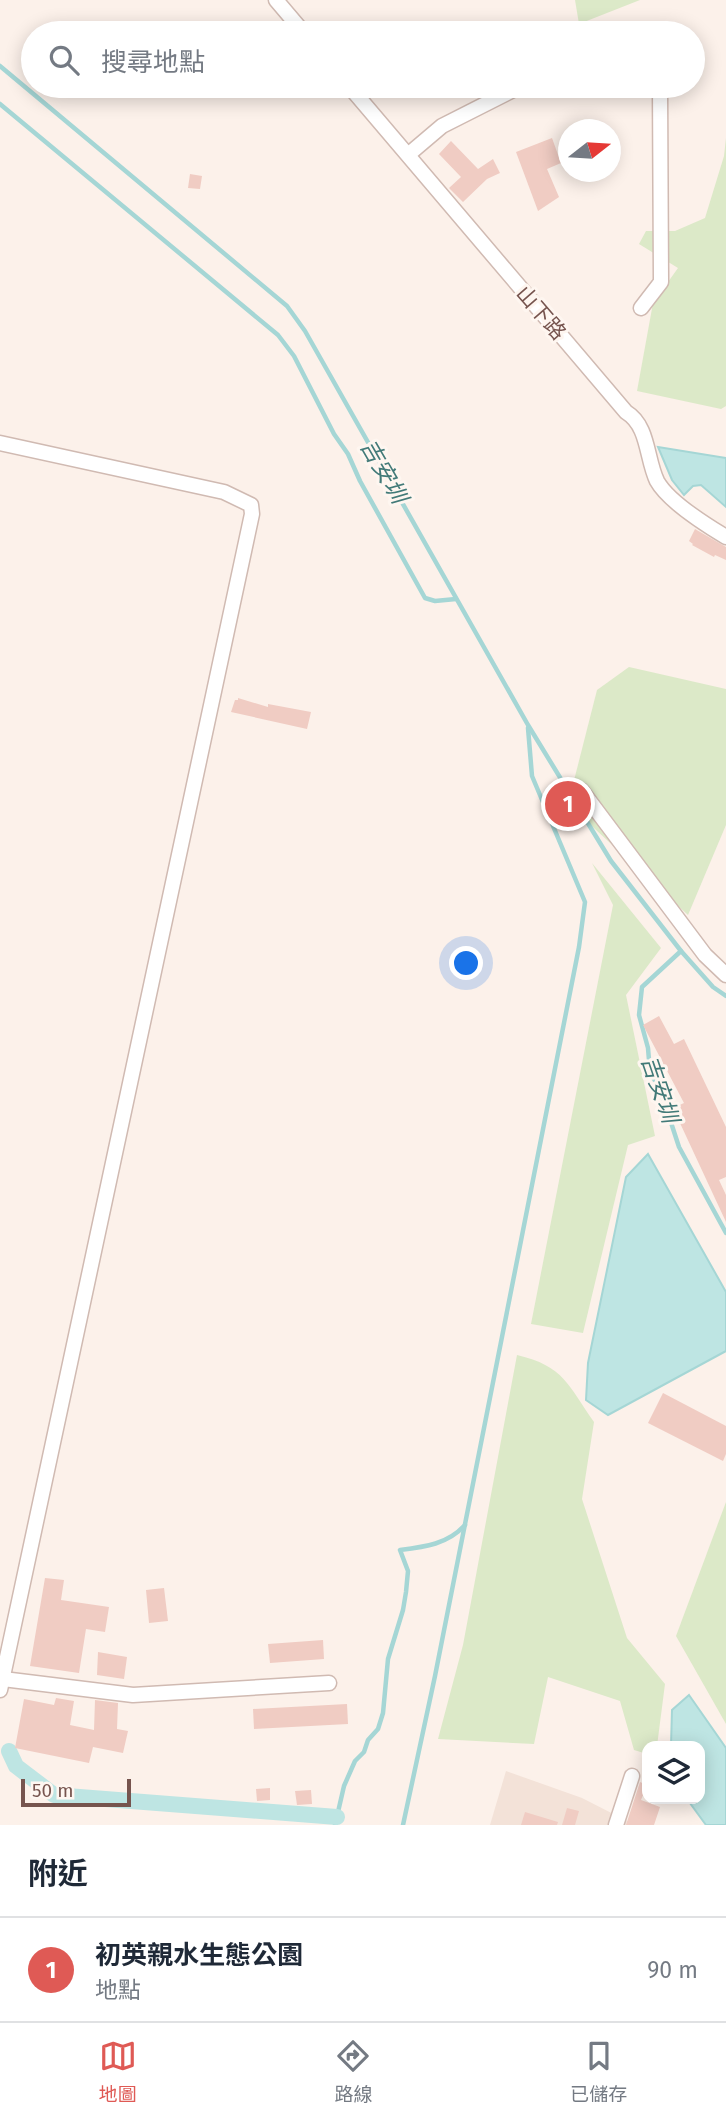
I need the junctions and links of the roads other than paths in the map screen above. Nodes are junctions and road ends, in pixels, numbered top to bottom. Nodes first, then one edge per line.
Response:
1 (276, 0) edge
2 (294, 21) edge
3 (360, 98) edge
4 (497, 98) edge
5 (660, 98) edge
6 (409, 154) junction
7 (641, 307) dead end
8 (0, 443) edge
9 (726, 537) edge
10 (582, 791) dead end
11 (726, 975) edge
12 (329, 1684) dead end
13 (1, 1685) edge
14 (632, 1776) dead end
15 (616, 1825) edge

1 - 2 street
3 - 6 street, 山下路
4 - 6 street
5 - 7 street
6 - 9 street, 山下路
8 - 13 street
10 - 11 street
12 - 13 street
14 - 15 street

